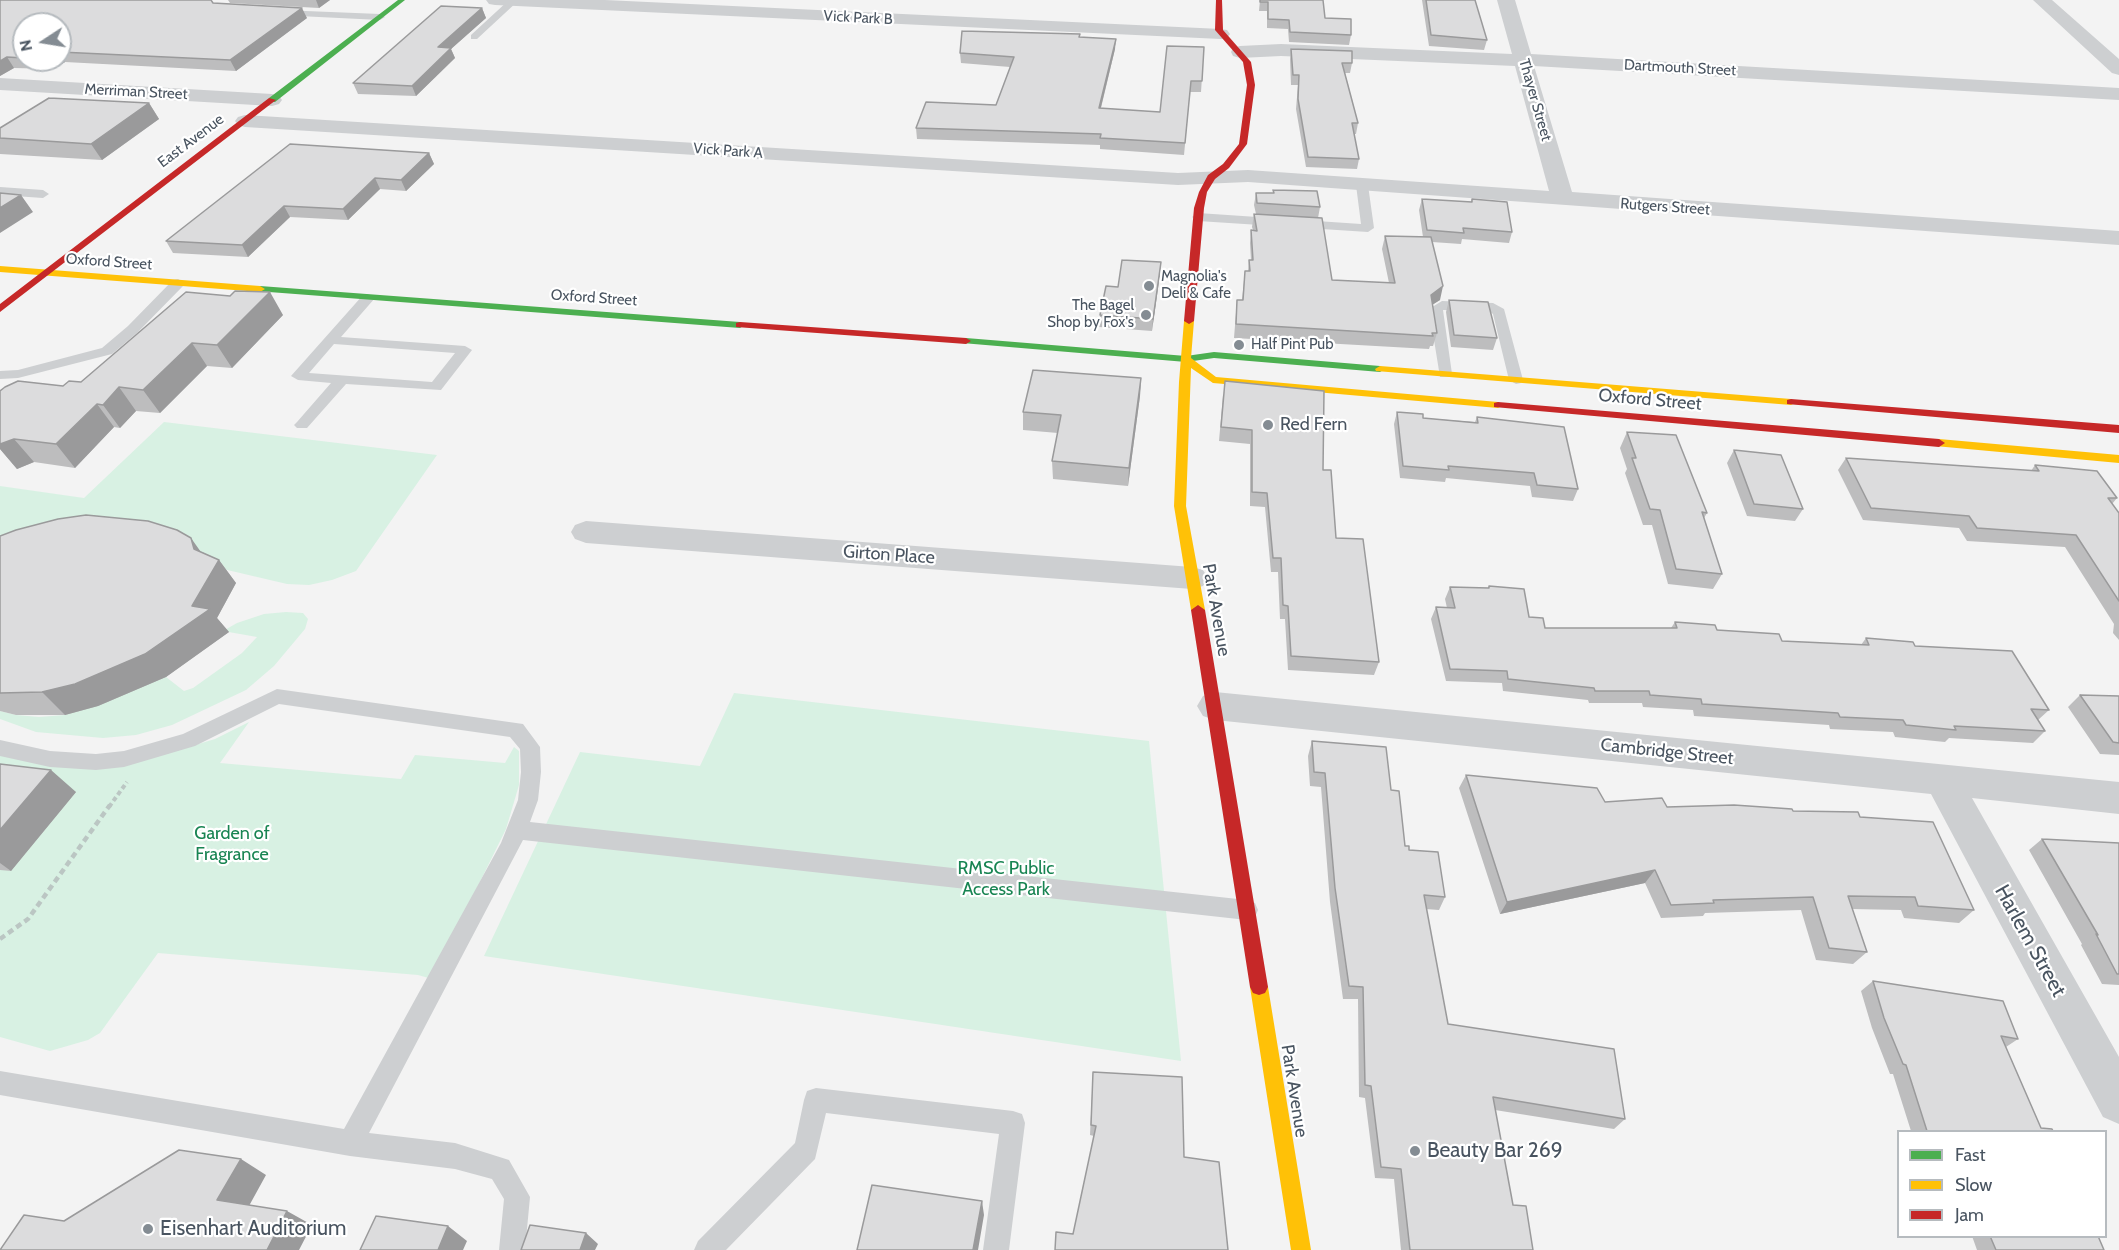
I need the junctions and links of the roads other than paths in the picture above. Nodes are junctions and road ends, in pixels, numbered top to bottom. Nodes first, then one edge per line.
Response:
1 (402, 0) edge
2 (1219, 0) edge
3 (1506, 0) edge
4 (2042, 0) edge
5 (504, 1) edge
6 (270, 12) edge
7 (380, 17) junction
8 (1221, 34) junction
9 (474, 38) dead end
10 (1240, 52) junction
11 (1524, 60) junction
12 (2119, 69) edge
13 (0, 84) edge
14 (2119, 94) edge
15 (272, 100) junction
16 (245, 121) junction
17 (1211, 177) junction
18 (1362, 185) junction
19 (0, 191) edge
20 (43, 194) dead end
21 (1563, 200) junction
22 (1198, 217) junction
23 (2119, 238) edge
24 (0, 269) edge
25 (46, 273) junction
26 (178, 283) junction
27 (368, 298) junction
28 (0, 309) edge
29 (331, 340) junction
30 (1186, 359) junction
31 (1445, 374) junction
32 (0, 375) edge
33 (342, 380) junction
34 (1516, 380) junction
35 (302, 425) dead end
36 (2092, 427) junction
37 (2119, 429) edge
38 (2118, 460) edge
39 (586, 532) dead end
40 (1192, 578) junction
41 (1215, 706) junction
42 (0, 748) edge
43 (1941, 780) junction
44 (2119, 798) edge
45 (517, 830) junction
46 (1247, 910) junction
47 (0, 1083) edge
48 (2119, 1101) edge
49 (350, 1143) junction
50 (512, 1250) edge
51 (707, 1250) edge
52 (996, 1250) edge
53 (1301, 1250) edge

1 - 7 street, East Avenue
2 - 8 street
3 - 11 street, Thayer Street
4 - 12 street
5 - 8 street, Vick Park B
5 - 9 lane
6 - 7 lane
7 - 15 street, East Avenue
8 - 10 street, Park Avenue
10 - 11 street, Dartmouth Street
10 - 17 street, Park Avenue
11 - 14 street, Dartmouth Street
11 - 21 street, Thayer Street
13 - 15 street, Merriman Street
15 - 16 street, East Avenue
16 - 17 street, Vick Park A
16 - 25 street, East Avenue
17 - 18 street, Rutgers Street
17 - 22 street, Park Avenue
18 - 21 street, Rutgers Street
18 - 22 lane
19 - 20 lane
21 - 23 street, Rutgers Street
22 - 30 street, Park Avenue
24 - 25 street, Oxford Street
25 - 26 street, Oxford Street
25 - 28 street, East Avenue
26 - 27 street, Oxford Street
26 - 32 lane
27 - 29 lane
27 - 30 street, Oxford Street
29 - 33 lane
29 - 33 lane
30 - 31 street, Oxford Street
30 - 38 street, Oxford Street
30 - 40 street, Park Avenue
31 - 34 street, Oxford Street
31 - 34 lane
33 - 35 lane
34 - 36 street, Oxford Street
36 - 37 street, Oxford Street
36 - 38 street
39 - 40 street, Girton Place
40 - 41 street, Park Avenue
41 - 43 street, Cambridge Street
41 - 46 street, Park Avenue
42 - 45 lane
43 - 44 street, Cambridge Street
43 - 48 street, Harlem Street
45 - 46 lane
45 - 49 lane
46 - 53 street, Park Avenue
47 - 49 lane
49 - 50 lane
51 - 52 lane

